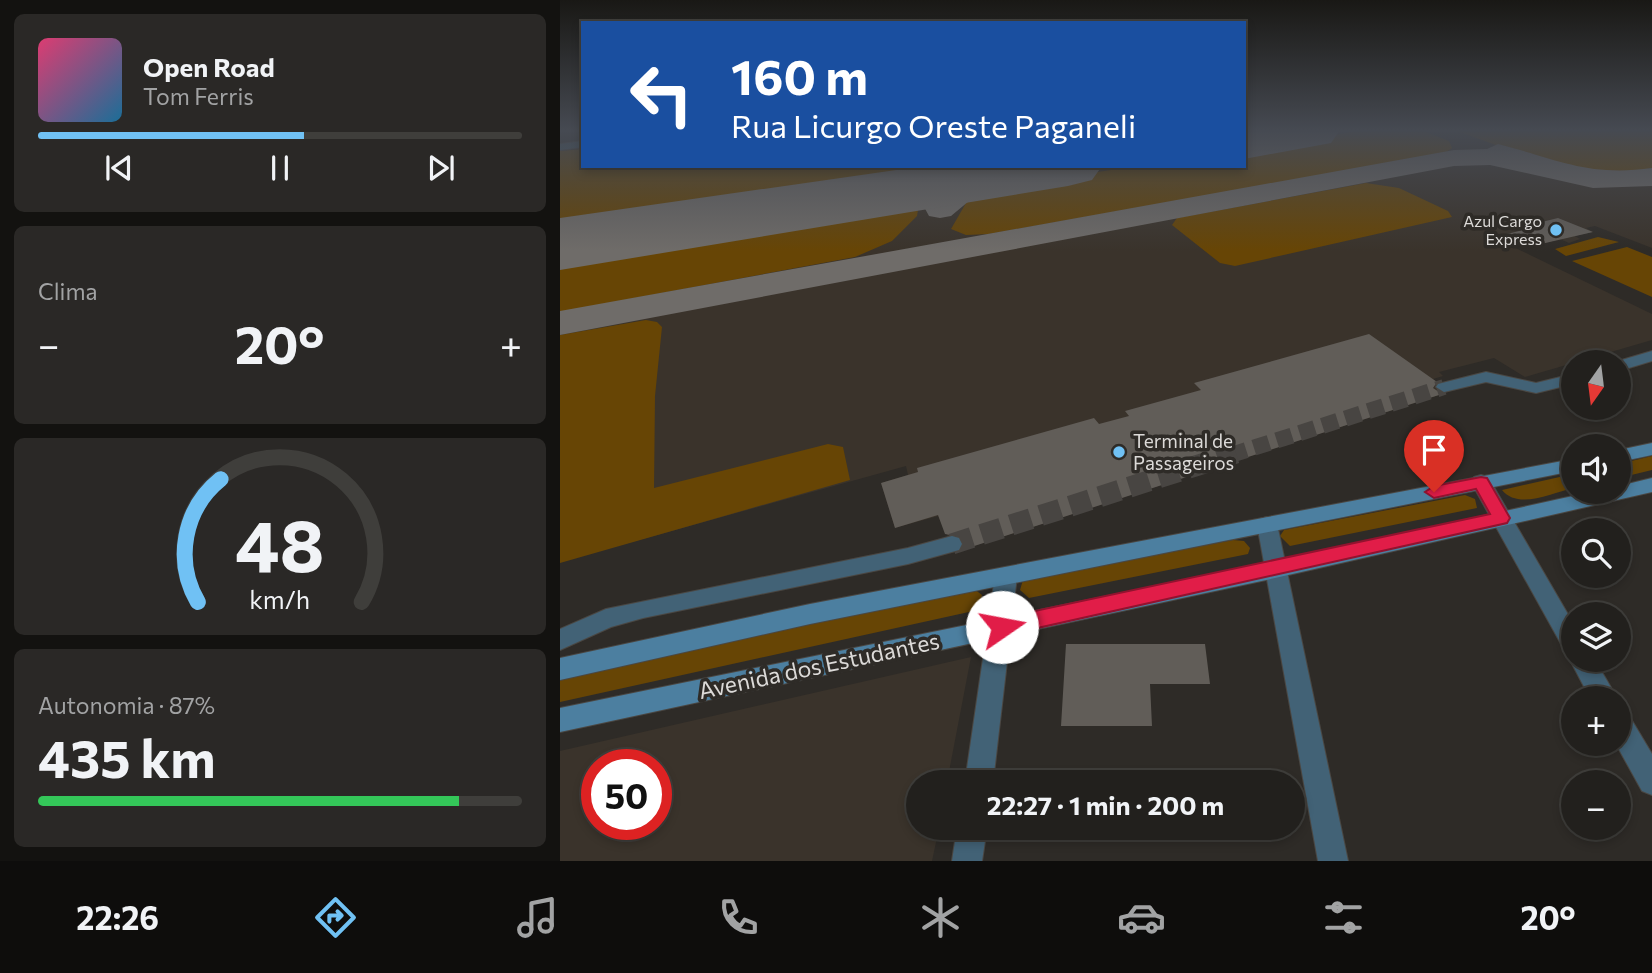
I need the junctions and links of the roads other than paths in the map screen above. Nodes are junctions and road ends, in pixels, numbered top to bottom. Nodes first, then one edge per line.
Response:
1 (1652, 356) edge
2 (1631, 362) edge
3 (1561, 382) edge
4 (1444, 387) tunnel mouth
5 (1652, 449) edge
6 (1631, 453) edge
7 (1561, 467) edge
8 (1481, 482) junction
9 (1652, 485) edge
10 (1501, 518) junction
11 (1267, 524) junction
12 (952, 544) tunnel mouth
13 (1275, 570) junction
14 (1006, 576) junction
15 (1561, 623) edge
16 (1002, 627) junction
17 (560, 639) edge
18 (560, 669) edge
19 (560, 720) edge
20 (1631, 744) edge
21 (981, 770) edge
22 (1652, 781) edge
23 (970, 840) edge
24 (967, 861) edge
25 (1333, 861) edge

1 - 2 street
3 - 4 street
5 - 6 main road
7 - 8 main road
8 - 10 street
8 - 11 main road
9 - 10 main road, Avenida dos Estudantes
10 - 13 main road, Avenida dos Estudantes
10 - 15 street
11 - 13 street
11 - 14 main road
12 - 17 street
13 - 16 main road, Avenida dos Estudantes
13 - 25 street
14 - 16 street
14 - 18 main road
16 - 19 main road, Avenida dos Estudantes
16 - 21 street
20 - 22 street
23 - 24 street

